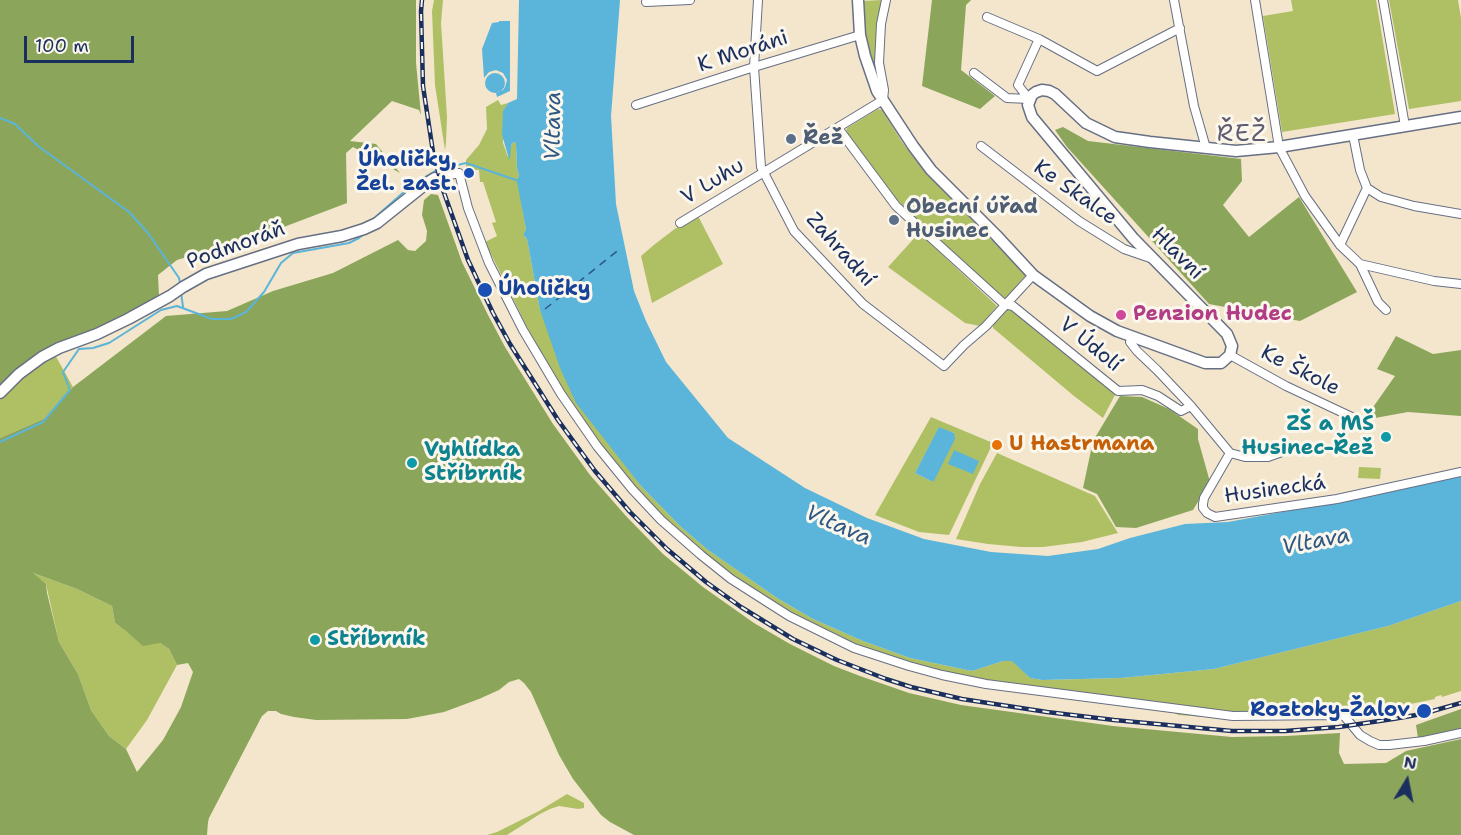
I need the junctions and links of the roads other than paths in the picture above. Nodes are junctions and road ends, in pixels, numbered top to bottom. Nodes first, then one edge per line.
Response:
1 (690, 0) edge
2 (758, 0) edge
3 (858, 0) edge
4 (886, 0) edge
5 (1174, 0) edge
6 (1255, 0) edge
7 (1383, 0) edge
8 (646, 2) dead end
9 (987, 17) dead end
10 (1180, 28) junction
11 (860, 35) junction
12 (1039, 39) junction
13 (754, 67) junction
14 (974, 73) dead end
15 (1029, 99) junction
16 (883, 100) junction
17 (636, 105) dead end
18 (1461, 117) edge
19 (1405, 126) junction
20 (838, 128) junction
21 (1353, 135) junction
22 (981, 146) dead end
23 (1280, 147) junction
24 (1206, 148) junction
25 (764, 172) junction
26 (431, 181) joint
27 (1367, 188) junction
28 (1461, 214) edge
29 (680, 223) dead end
30 (1340, 245) junction
31 (1154, 259) junction
32 (1360, 264) junction
33 (1033, 275) junction
34 (1461, 284) edge
35 (1004, 304) junction
36 (1386, 310) dead end
37 (1132, 336) junction
38 (1230, 355) junction
39 (0, 393) edge
40 (1191, 406) junction
41 (1354, 418) dead end
42 (1282, 452) dead end
43 (1230, 453) junction
44 (1461, 472) edge
45 (1461, 733) edge

1 - 8 street
2 - 13 street, Zahradní
3 - 11 street
4 - 16 street
5 - 10 street
6 - 23 street
7 - 19 street
9 - 12 street
10 - 12 street
10 - 24 street
11 - 13 street, K Moráni
11 - 16 street
12 - 15 street
13 - 17 street, K Moráni
13 - 25 street, Zahradní
14 - 15 street
15 - 24 street
15 - 31 street, Hlavní
16 - 20 street, V Luhu
16 - 33 street
18 - 19 street
19 - 21 street
20 - 25 street, V Luhu
20 - 35 street
21 - 23 street
21 - 27 street
22 - 31 street, Ke Skalce
23 - 24 street
23 - 30 street
25 - 29 street, V Luhu
25 - 35 street, Zahradní
26 - 39 street, Podmoráň
26 - 45 street
27 - 28 street
27 - 30 street
30 - 32 street
31 - 38 street, Hlavní
32 - 34 street
32 - 36 street
33 - 35 street, Zahradní
33 - 37 street
35 - 40 street, V Údolí
37 - 38 street
37 - 40 street, Husinecká
38 - 41 street, Ke Škole
40 - 43 street, Husinecká
42 - 43 street
43 - 44 street, Husinecká

